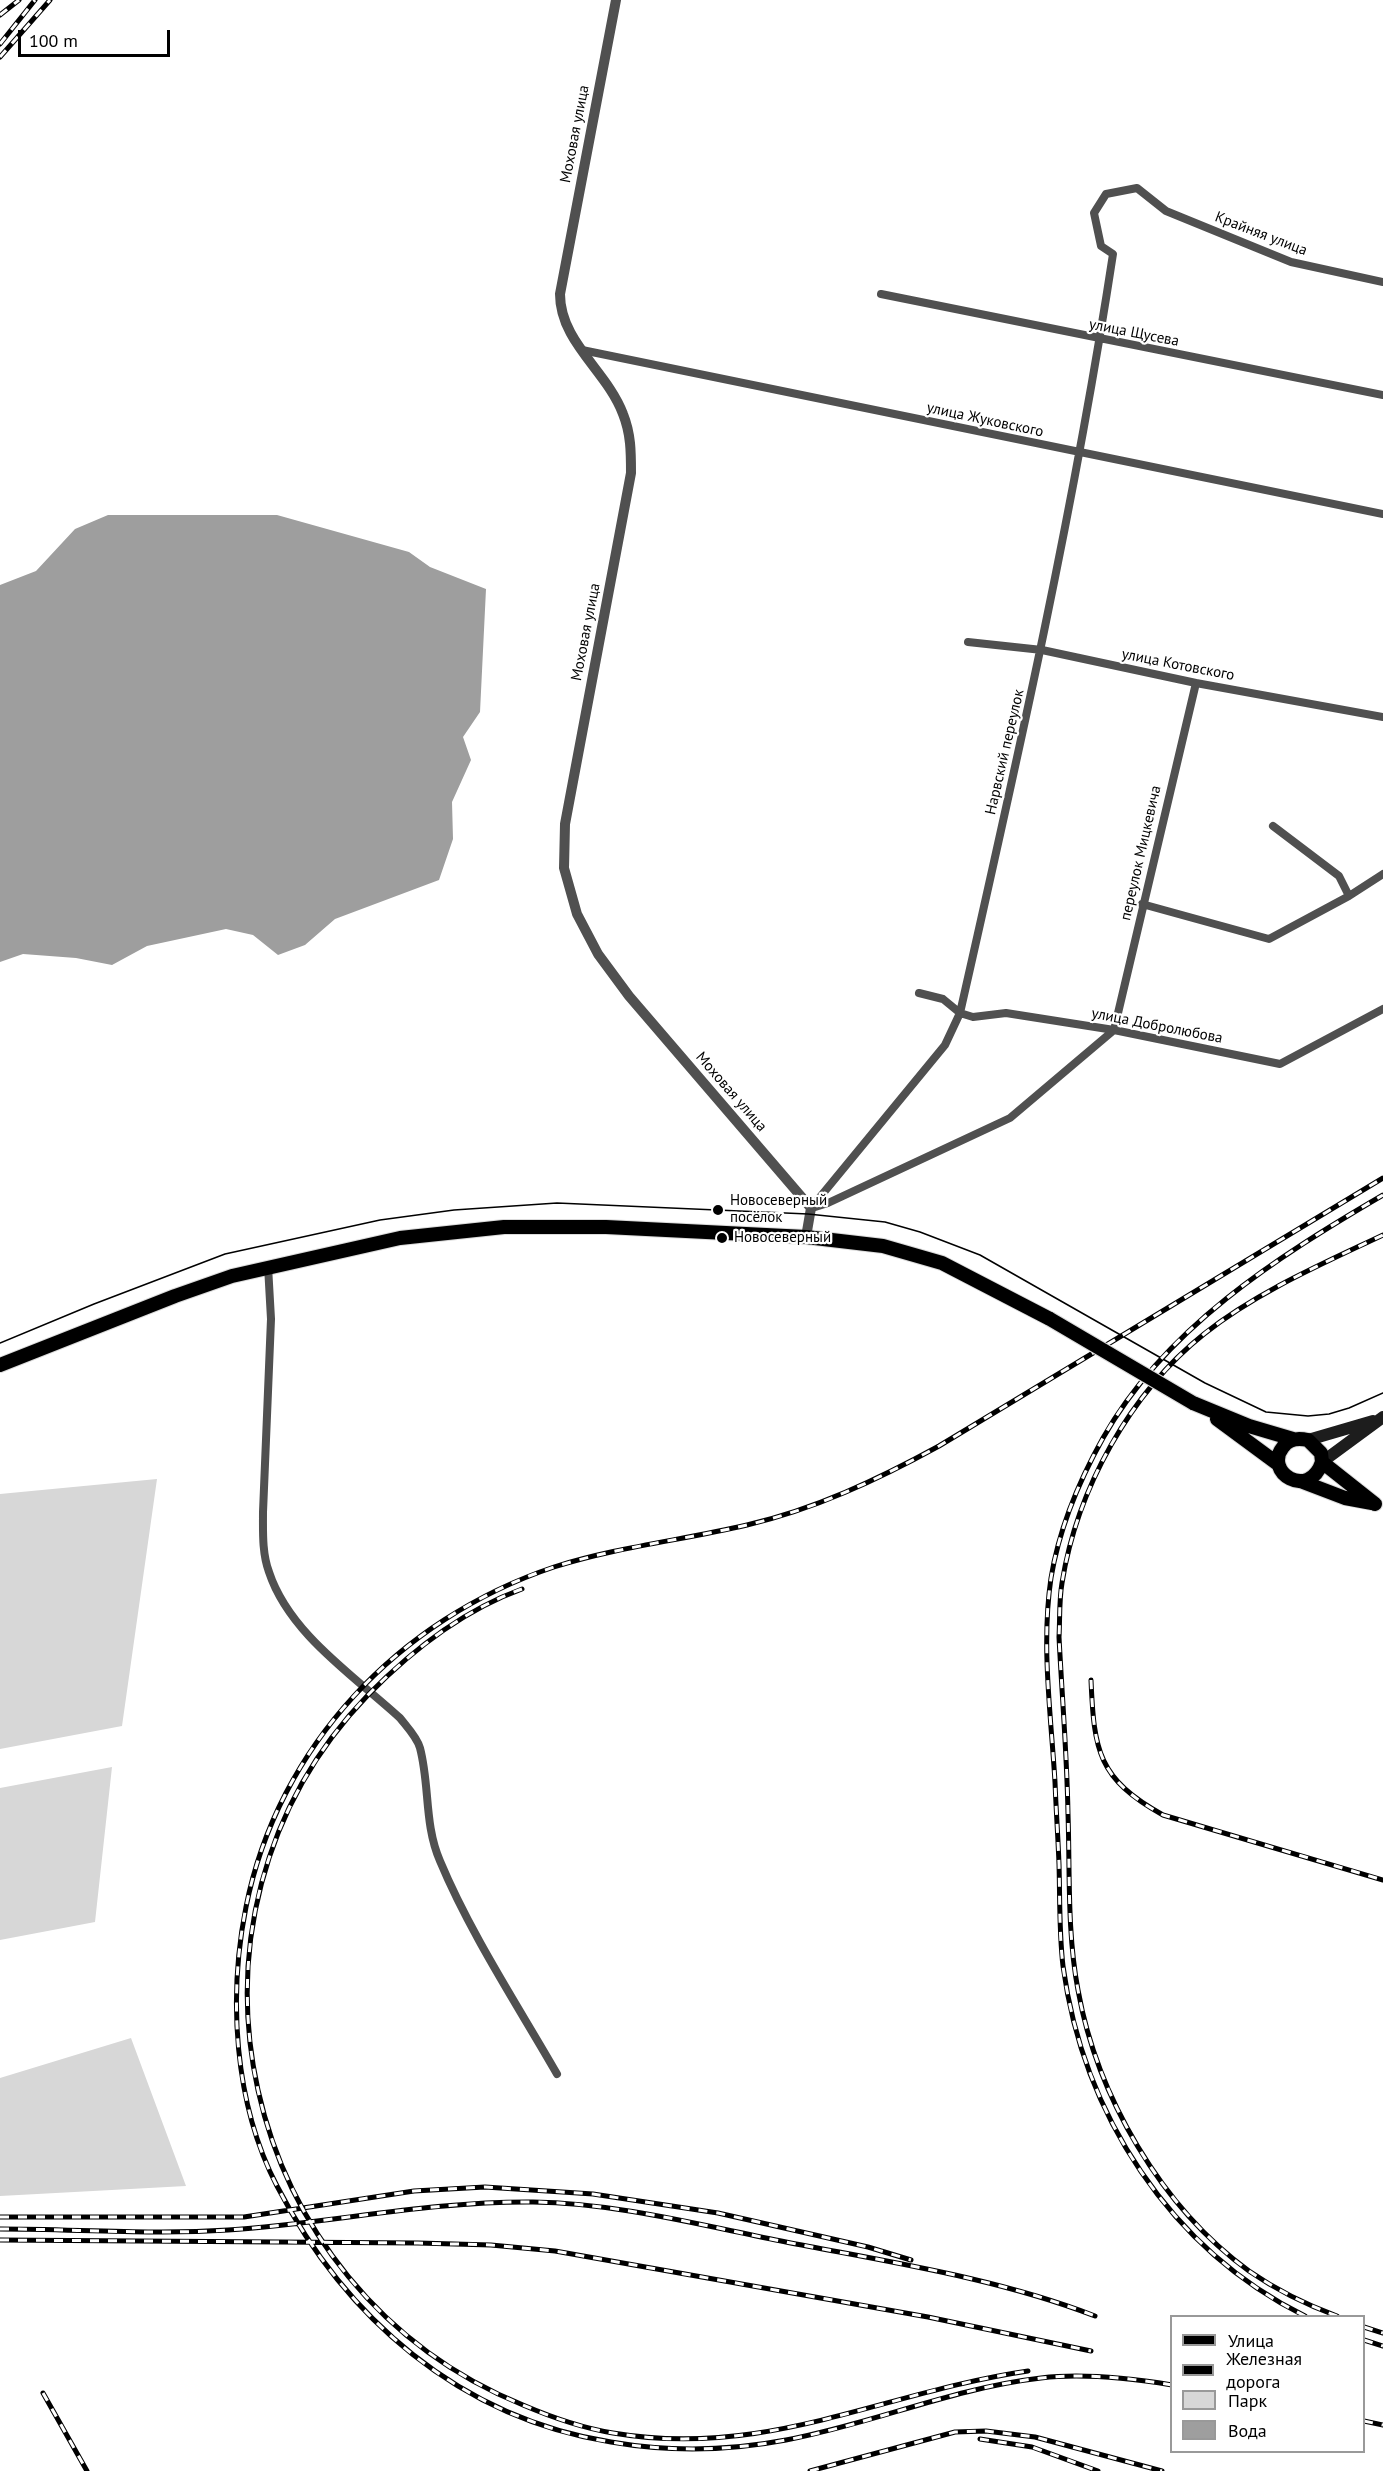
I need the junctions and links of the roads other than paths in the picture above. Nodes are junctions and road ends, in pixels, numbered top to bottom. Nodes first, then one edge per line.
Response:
1 (616, 0) edge
2 (1113, 254) joint
3 (1383, 282) edge
4 (881, 294) dead end
5 (1100, 340) junction
6 (582, 350) junction
7 (1383, 396) edge
8 (1079, 454) junction
9 (1383, 514) edge
10 (968, 642) dead end
11 (1042, 650) junction
12 (1196, 683) junction
13 (1383, 717) edge
14 (1273, 826) dead end
15 (1383, 874) edge
16 (1349, 896) junction
17 (1142, 904) junction
18 (919, 993) dead end
19 (1383, 1009) edge
20 (960, 1013) junction
21 (1114, 1030) junction
22 (811, 1208) junction
23 (806, 1237) junction
24 (268, 1266) junction
25 (0, 1365) edge
26 (1193, 1403) junction
27 (1380, 1419) edge
28 (1293, 1439) junction
29 (1308, 1440) junction
30 (1322, 1462) junction
31 (1278, 1464) junction
32 (1302, 1482) junction
33 (1379, 1505) edge
34 (557, 2074) dead end

1 - 6 street, Моховая улица
2 - 3 street, Крайняя улица
2 - 5 street, Нарвский переулок
4 - 5 street, улица Щусева
5 - 7 street, улица Щусева
5 - 8 street, Нарвский переулок
6 - 8 street, улица Жуковского
6 - 22 street, Моховая улица
8 - 9 street, улица Жуковского
8 - 11 street, Нарвский переулок
10 - 11 street, улица Котовского
11 - 12 street, улица Котовского
11 - 20 street, Нарвский переулок
12 - 13 street, улица Котовского
12 - 17 street, переулок Мицкевича
14 - 16 street
15 - 16 street
16 - 17 street
17 - 21 street, переулок Мицкевича
18 - 20 street, улица Добролюбова
19 - 21 street, улица Добролюбова
20 - 21 street, улица Добролюбова
20 - 22 street, Нарвский переулок
21 - 22 street
22 - 23 street
23 - 24 main road
23 - 26 main road, bridge
24 - 25 main road
24 - 34 street
26 - 28 main road
26 - 31 main road
27 - 29 main road
27 - 30 main road
28 - 29 main road
28 - 31 main road
29 - 30 main road
30 - 32 main road
30 - 33 main road
31 - 32 main road
32 - 33 main road

